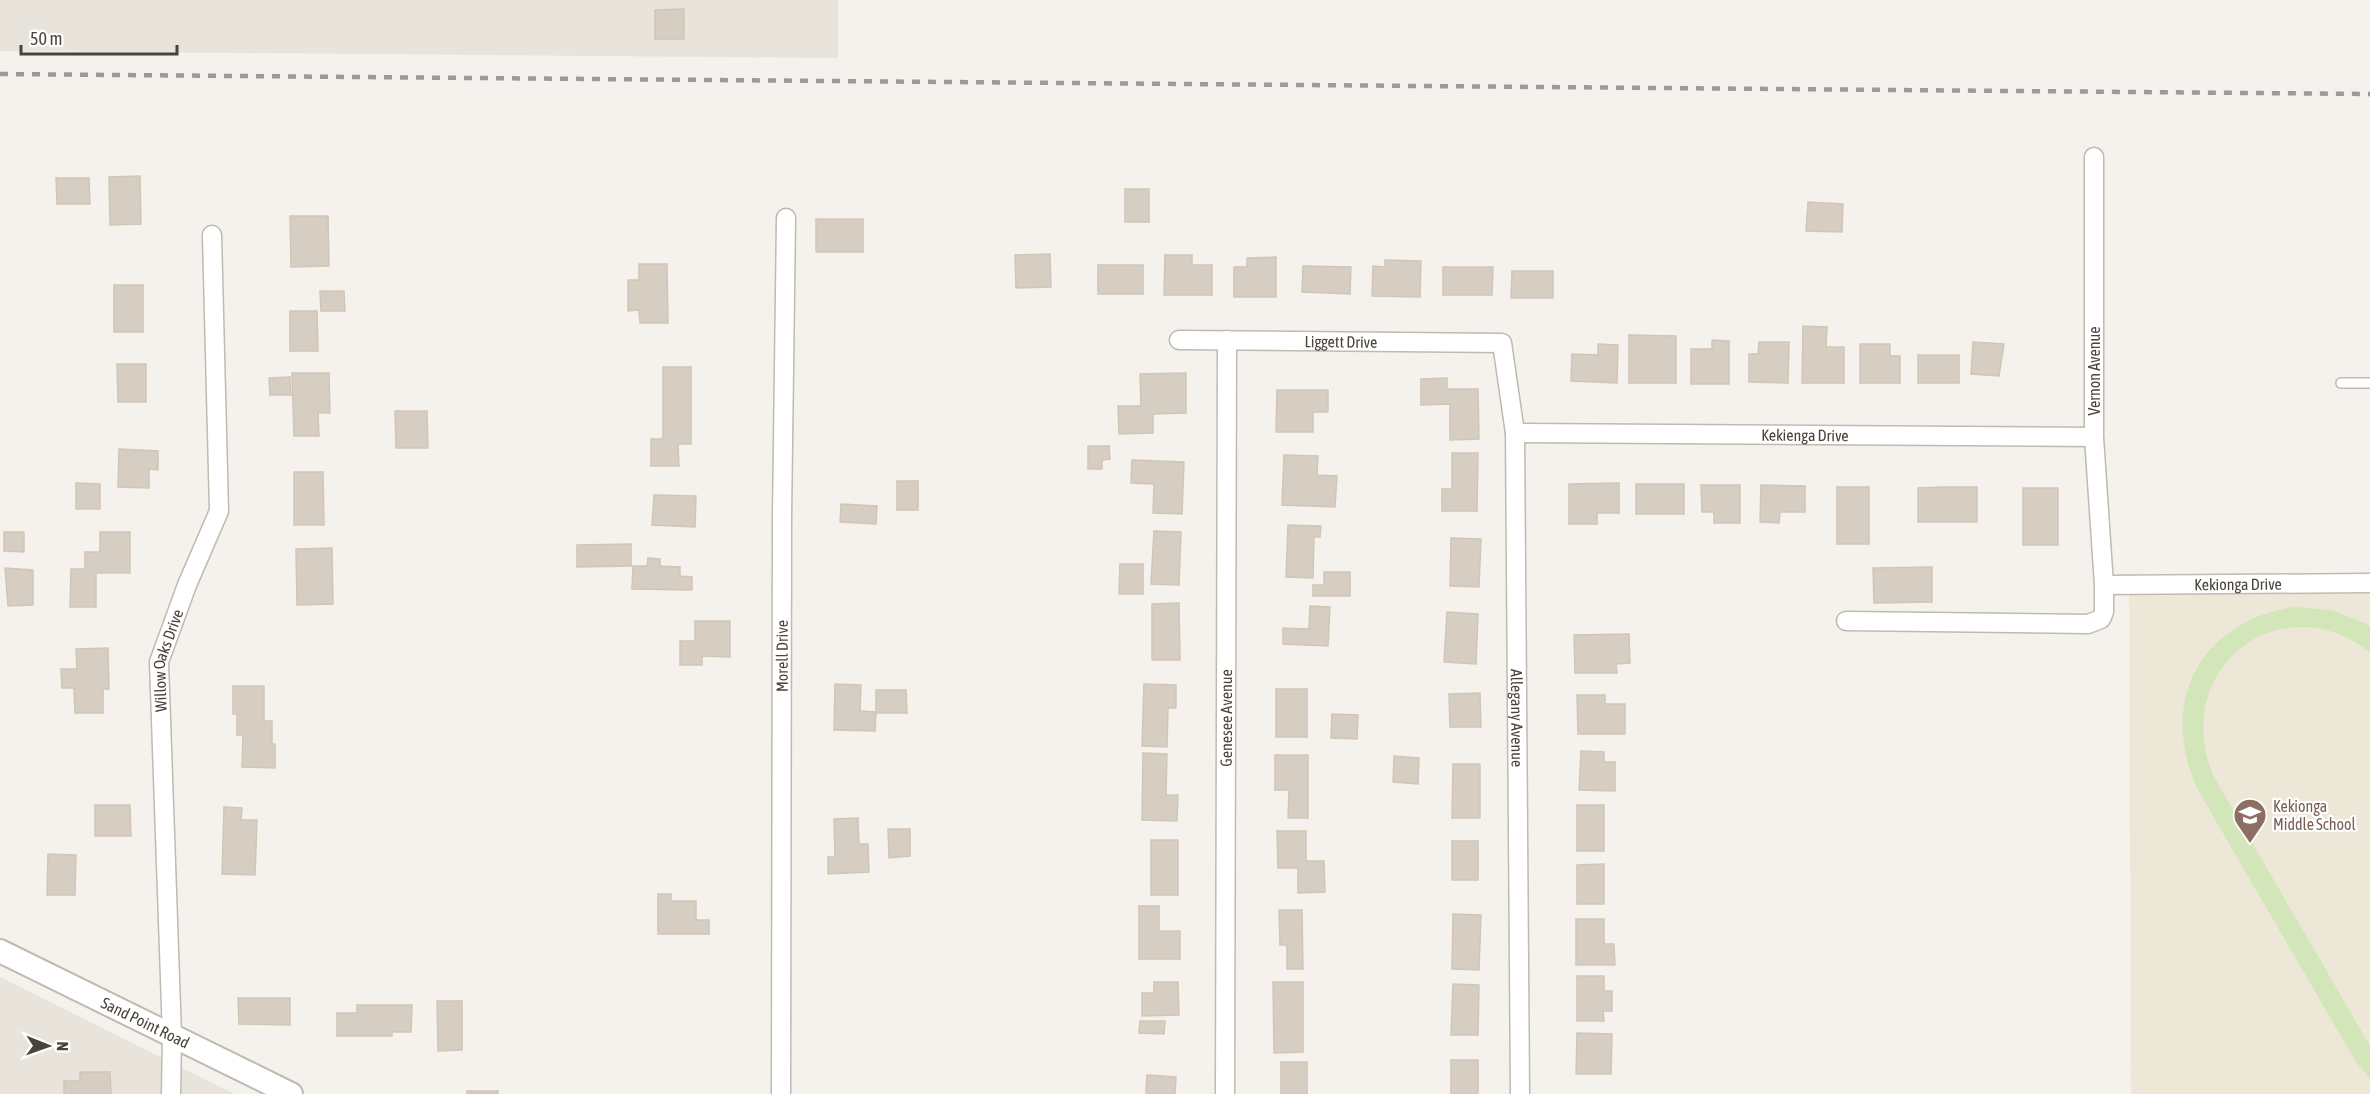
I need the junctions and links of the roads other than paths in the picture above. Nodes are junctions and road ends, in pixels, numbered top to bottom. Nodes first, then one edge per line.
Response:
1 (2094, 157) dead end
2 (786, 219) dead end
3 (212, 235) dead end
4 (1179, 340) dead end
5 (1227, 340) junction
6 (1502, 343) joint
7 (2341, 383) dead end
8 (2370, 383) edge
9 (1515, 433) junction
10 (2094, 437) junction
11 (2370, 583) edge
12 (2104, 585) junction
13 (1846, 621) dead end
14 (0, 951) edge
15 (172, 1036) junction
16 (171, 1094) edge
17 (291, 1094) edge
18 (781, 1094) edge
19 (1224, 1094) edge
20 (1520, 1094) edge

1 - 10 street, Vernon Avenue
2 - 18 street, Morell Drive
3 - 15 street, Willow Oaks Drive
4 - 5 street, Liggett Drive
5 - 6 street, Liggett Drive
5 - 19 street, Genesee Avenue
6 - 9 street, Allegany Avenue
7 - 8 lane
9 - 10 street, Kekienga Drive
9 - 20 street, Allegany Avenue
10 - 12 street, Vernon Avenue
11 - 12 street, Kekionga Drive
12 - 13 street, Vernon Avenue
14 - 15 street, Sand Point Road
15 - 16 street, Willow Oaks Drive
15 - 17 street, Sand Point Road

